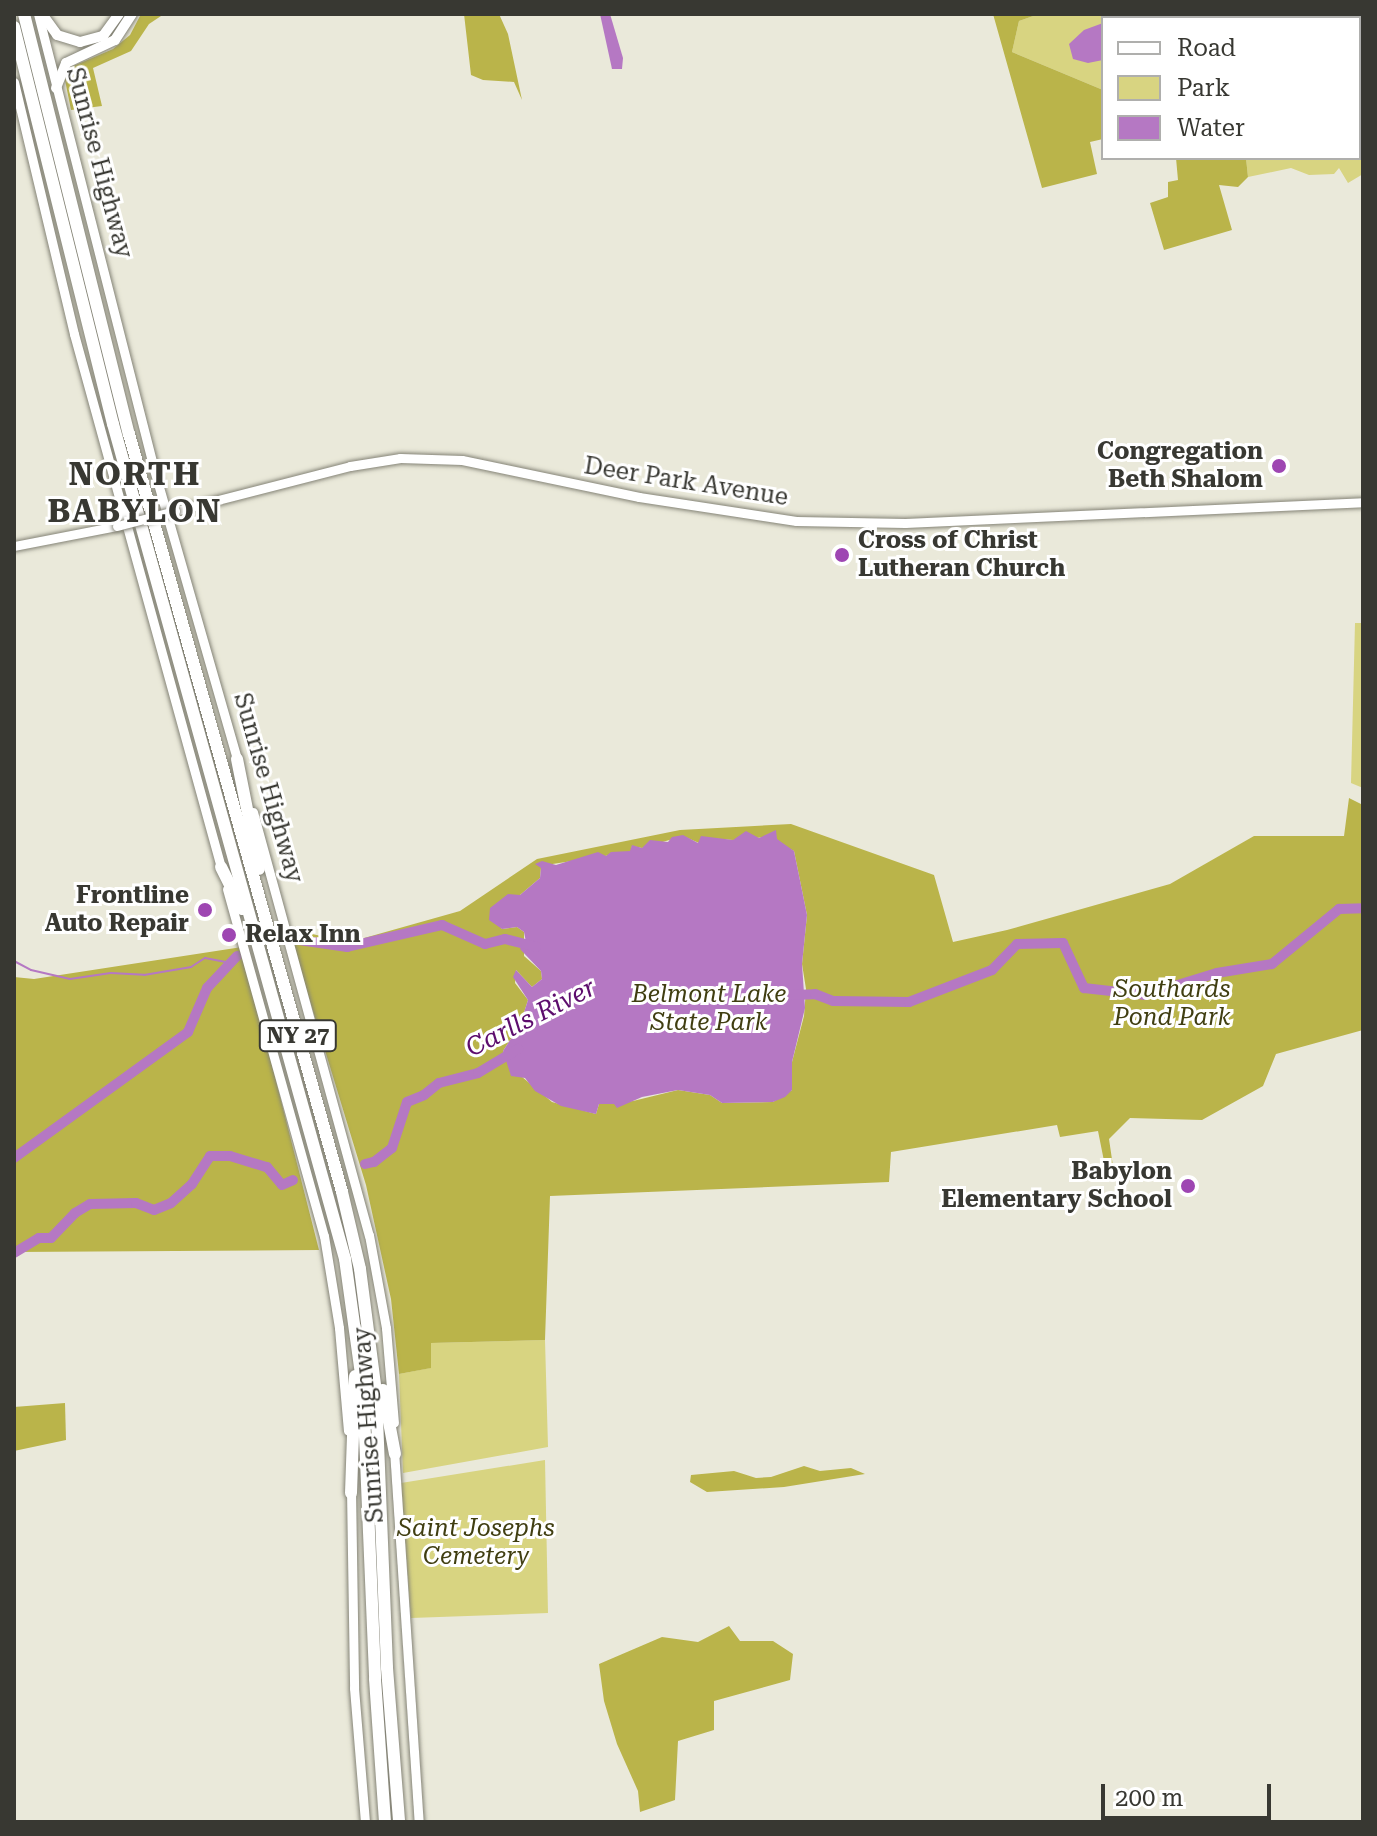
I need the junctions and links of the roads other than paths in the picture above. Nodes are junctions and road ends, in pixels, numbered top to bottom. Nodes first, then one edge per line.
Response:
1 (24, 14) edge
2 (40, 14) edge
3 (119, 14) edge
4 (132, 14) edge
5 (14, 27) edge
6 (14, 82) edge
7 (56, 88) junction
8 (1363, 502) edge
9 (14, 546) edge
10 (237, 759) junction
11 (221, 867) junction
12 (268, 928) junction
13 (273, 995) junction
14 (357, 1327) junction
15 (370, 1332) junction
16 (395, 1454) junction
17 (351, 1493) junction
18 (365, 1822) edge
19 (385, 1822) edge
20 (399, 1822) edge
21 (419, 1822) edge

1 - 12 highway, Sunrise Highway / NY 27
2 - 3 main road
2 - 7 main road, Sunrise Highway
4 - 7 main road
5 - 13 highway, Sunrise Highway / NY 27
6 - 11 main road
7 - 10 main road, Sunrise Highway
8 - 9 main road, Deer Park Avenue, bridge
10 - 12 highway
10 - 16 main road, Sunrise Highway
11 - 13 highway
11 - 17 main road, Sunrise Highway
12 - 15 highway, Sunrise Highway / NY 27
13 - 14 highway, Sunrise Highway / NY 27
14 - 17 highway
14 - 19 highway, Sunrise Highway / NY 27
15 - 16 highway
15 - 20 highway, Sunrise Highway / NY 27
16 - 21 main road, Sunrise Highway
17 - 18 main road, Sunrise Highway

